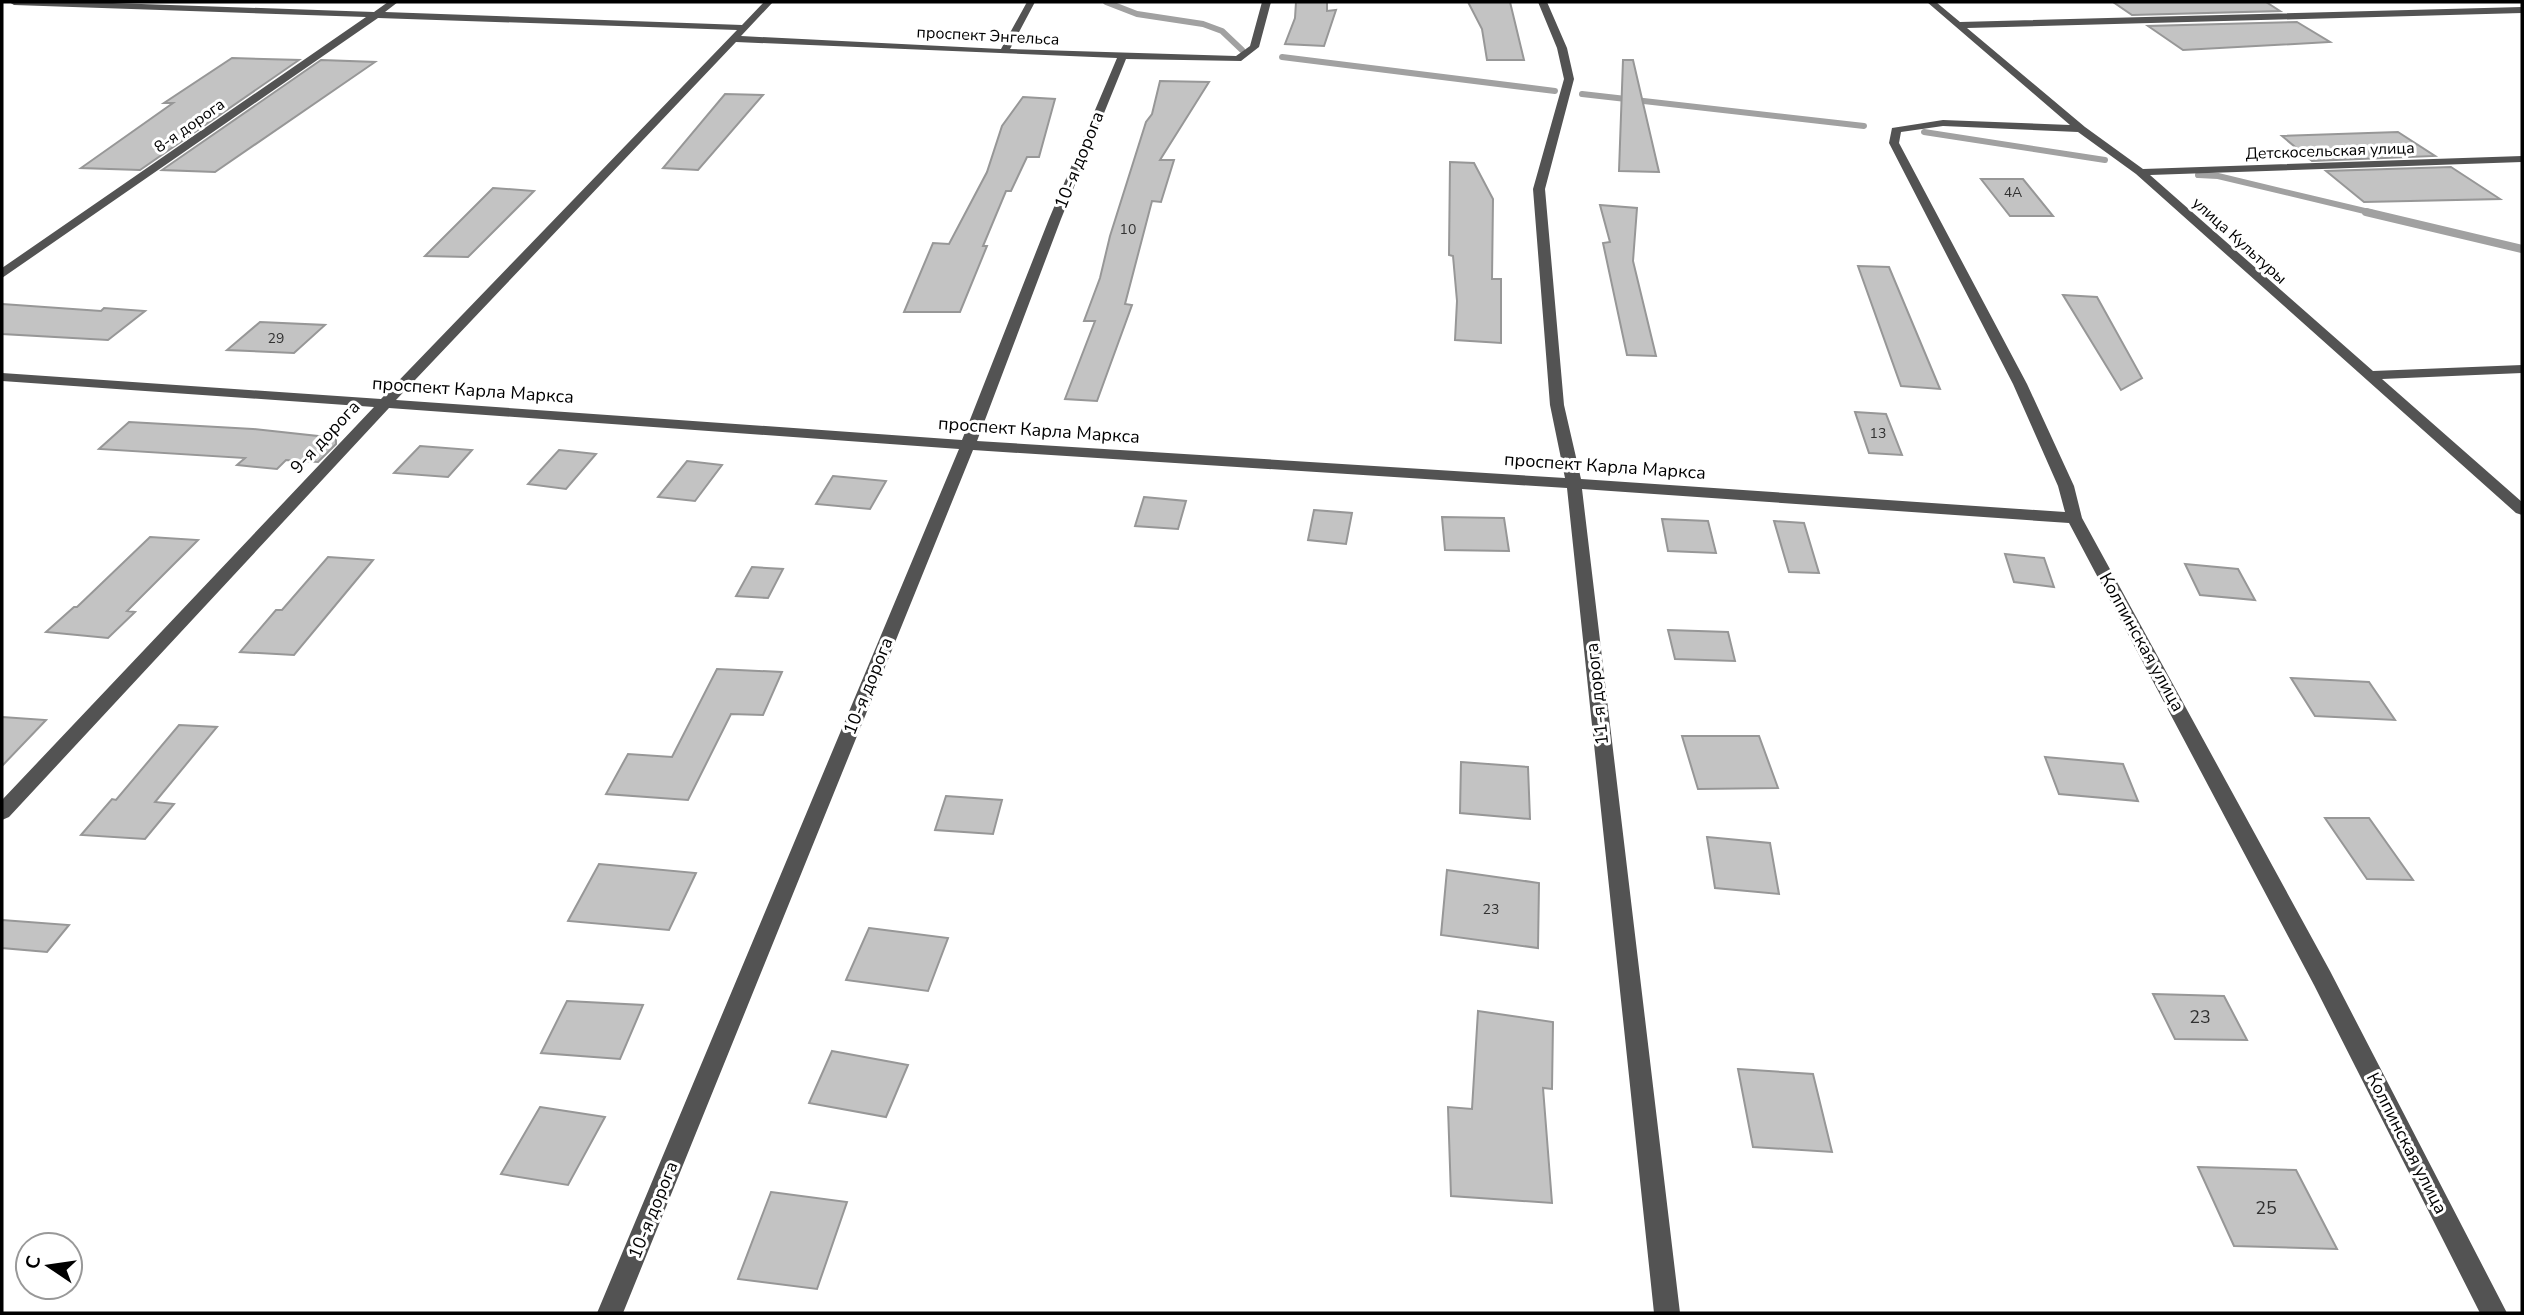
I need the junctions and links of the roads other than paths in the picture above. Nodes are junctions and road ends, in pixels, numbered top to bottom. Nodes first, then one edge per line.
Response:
1 (14, 2) edge
2 (22, 2) edge
3 (394, 2) edge
4 (769, 2) edge
5 (1031, 2) edge
6 (1267, 2) edge
7 (1544, 2) edge
8 (1931, 2) edge
9 (2522, 10) edge
10 (2, 12) edge
11 (376, 14) junction
12 (1959, 25) junction
13 (746, 28) junction
14 (736, 39) junction
15 (1004, 52) junction
16 (1122, 57) junction
17 (2081, 129) junction
18 (2522, 159) edge
19 (2140, 172) junction
20 (2, 274) edge
21 (2522, 369) edge
22 (2367, 375) junction
23 (2, 377) edge
24 (386, 403) junction
25 (968, 445) junction
26 (1574, 484) junction
27 (2522, 510) edge
28 (2074, 518) junction
29 (2, 812) edge
30 (610, 1313) edge
31 (1667, 1313) edge
32 (2494, 1313) edge

1 - 2 street
2 - 10 street
2 - 11 street
3 - 11 street, 8-я дорога
4 - 13 street, 9-я дорога
5 - 15 street
6 - 16 street, проспект Энгельса
7 - 26 street, 11-я дорога
8 - 12 street, улица Культуры
9 - 12 street
11 - 13 street
11 - 20 street, 8-я дорога
12 - 17 street, улица Культуры
13 - 14 street, 9-я дорога
14 - 15 street, проспект Энгельса
14 - 24 street, 9-я дорога
15 - 16 street, проспект Энгельса
16 - 25 street, 10-я дорога
17 - 19 street, улица Культуры
17 - 28 street, Колпинская улица
18 - 19 street, Детскосельская улица
19 - 22 street, улица Культуры
21 - 22 street
22 - 27 street, улица Культуры
23 - 24 street, проспект Карла Маркса
24 - 25 street, проспект Карла Маркса
24 - 29 street, 9-я дорога
25 - 26 street, проспект Карла Маркса
25 - 30 street, 10-я дорога
26 - 28 street, проспект Карла Маркса
26 - 31 street, 11-я дорога
28 - 32 street, Колпинская улица

